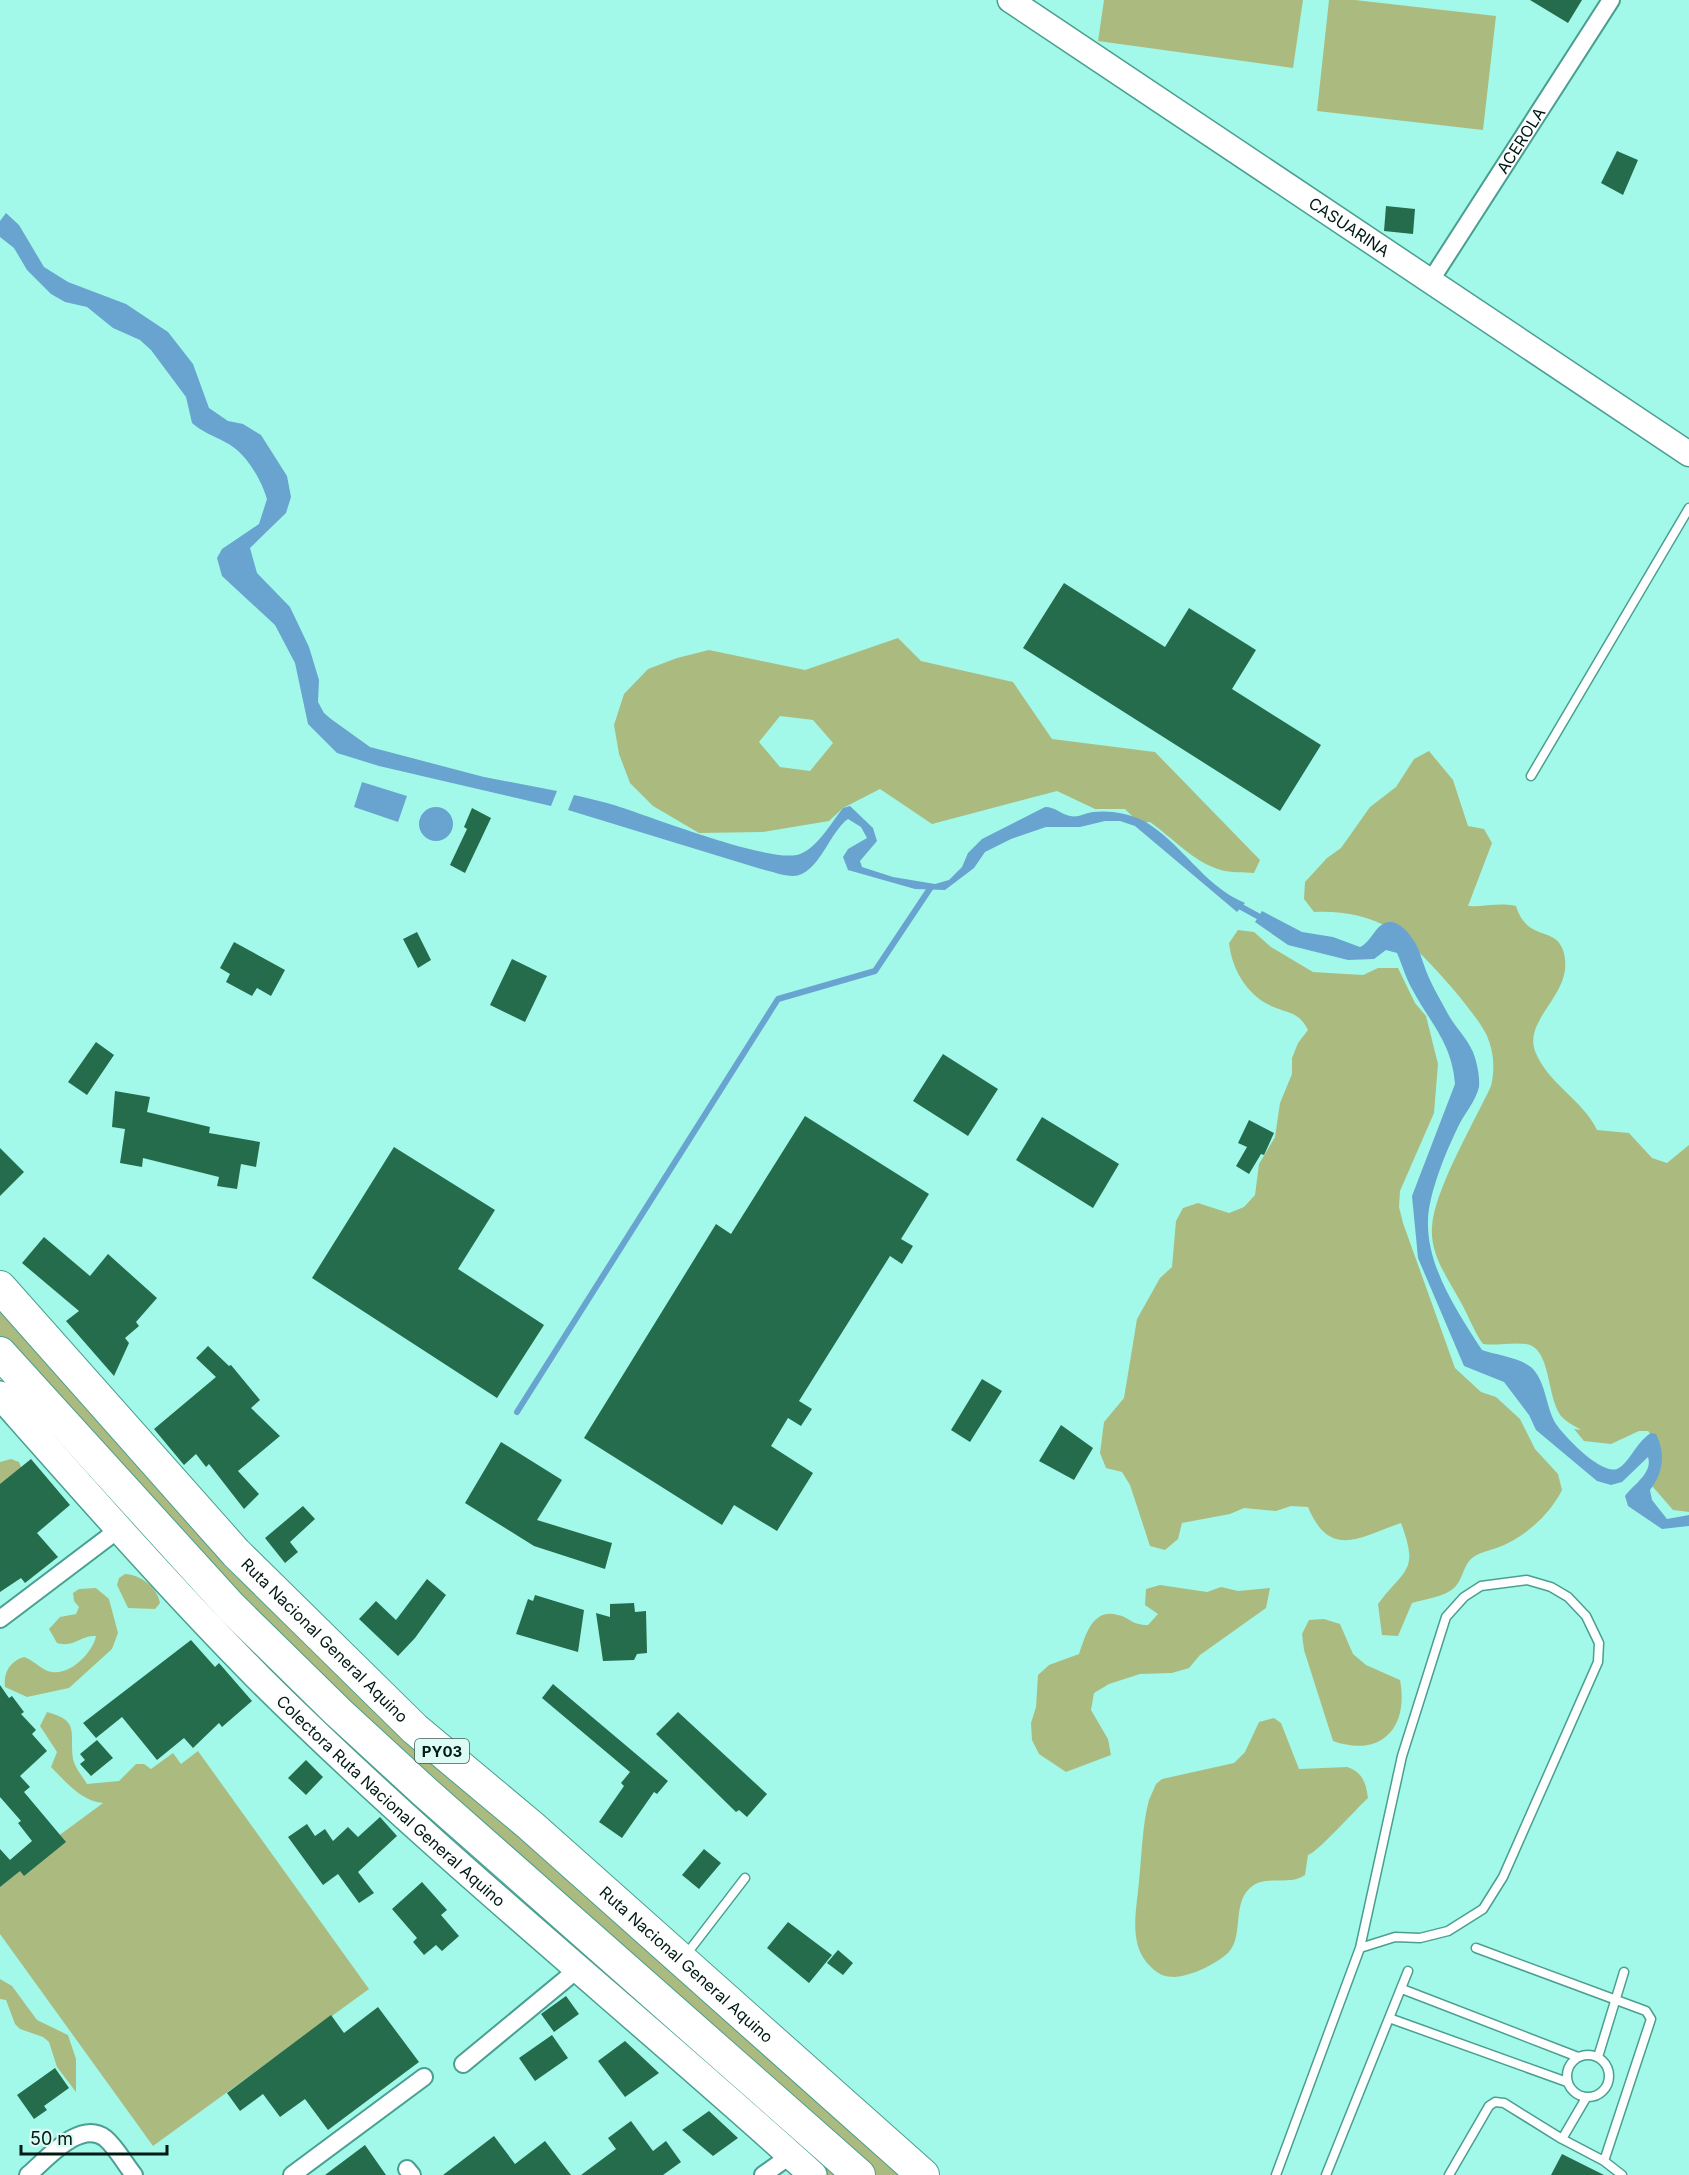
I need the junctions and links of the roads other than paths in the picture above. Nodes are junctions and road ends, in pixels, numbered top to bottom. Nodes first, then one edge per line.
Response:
1 (1010, 0) edge
2 (1611, 0) edge
3 (1431, 280) junction
4 (1689, 454) edge
5 (1689, 508) edge
6 (1531, 776) dead end
7 (0, 1287) edge
8 (0, 1353) edge
9 (0, 1395) edge
10 (119, 1529) junction
11 (0, 1619) edge
12 (425, 1792) junction
13 (745, 1878) dead end
14 (1360, 1948) junction
15 (1476, 1948) dead end
16 (681, 1961) junction
17 (578, 1970) junction
18 (1408, 1971) dead end
19 (1624, 1972) dead end
20 (1402, 1989) junction
21 (1614, 1999) junction
22 (1389, 2018) junction
23 (675, 2050) junction
24 (1578, 2057) junction
25 (1598, 2057) junction
26 (463, 2064) dead end
27 (424, 2077) dead end
28 (1567, 2082) junction
29 (1586, 2098) junction
30 (1562, 2139) junction
31 (791, 2155) junction
32 (1604, 2161) junction
33 (28, 2175) edge
34 (134, 2175) edge
35 (292, 2175) edge
36 (764, 2175) edge
37 (813, 2175) edge
38 (859, 2175) edge
39 (923, 2175) edge
40 (1276, 2175) edge
41 (1326, 2175) edge
42 (1449, 2175) edge
43 (1622, 2175) edge

1 - 3 street, CASUARINA
2 - 3 street, ACEROLA
3 - 4 street, CASUARINA
5 - 6 lane
7 - 16 highway, Ruta Nacional General Aquino / PY03
8 - 12 highway, PY03
9 - 10 main road, Colectora Ruta Nacional General Aquino
10 - 11 street
10 - 17 main road, Colectora Ruta Nacional General Aquino
12 - 23 main road
12 - 38 highway, PY03
13 - 16 lane
14 - 14 lane
14 - 40 lane
15 - 21 lane
16 - 39 highway, Ruta Nacional General Aquino / PY03
17 - 23 main road, Colectora Ruta Nacional General Aquino
17 - 26 street
18 - 20 lane
19 - 21 lane
20 - 22 lane
20 - 24 lane
21 - 25 lane
21 - 32 lane
22 - 28 lane
22 - 41 lane
23 - 31 main road, Colectora Ruta Nacional General Aquino
24 - 25 lane
24 - 28 lane
25 - 29 lane
27 - 35 street
28 - 29 lane
29 - 30 lane
30 - 32 lane
30 - 42 lane
31 - 36 street
31 - 37 main road, Colectora Ruta Nacional General Aquino
32 - 43 lane
33 - 34 street

